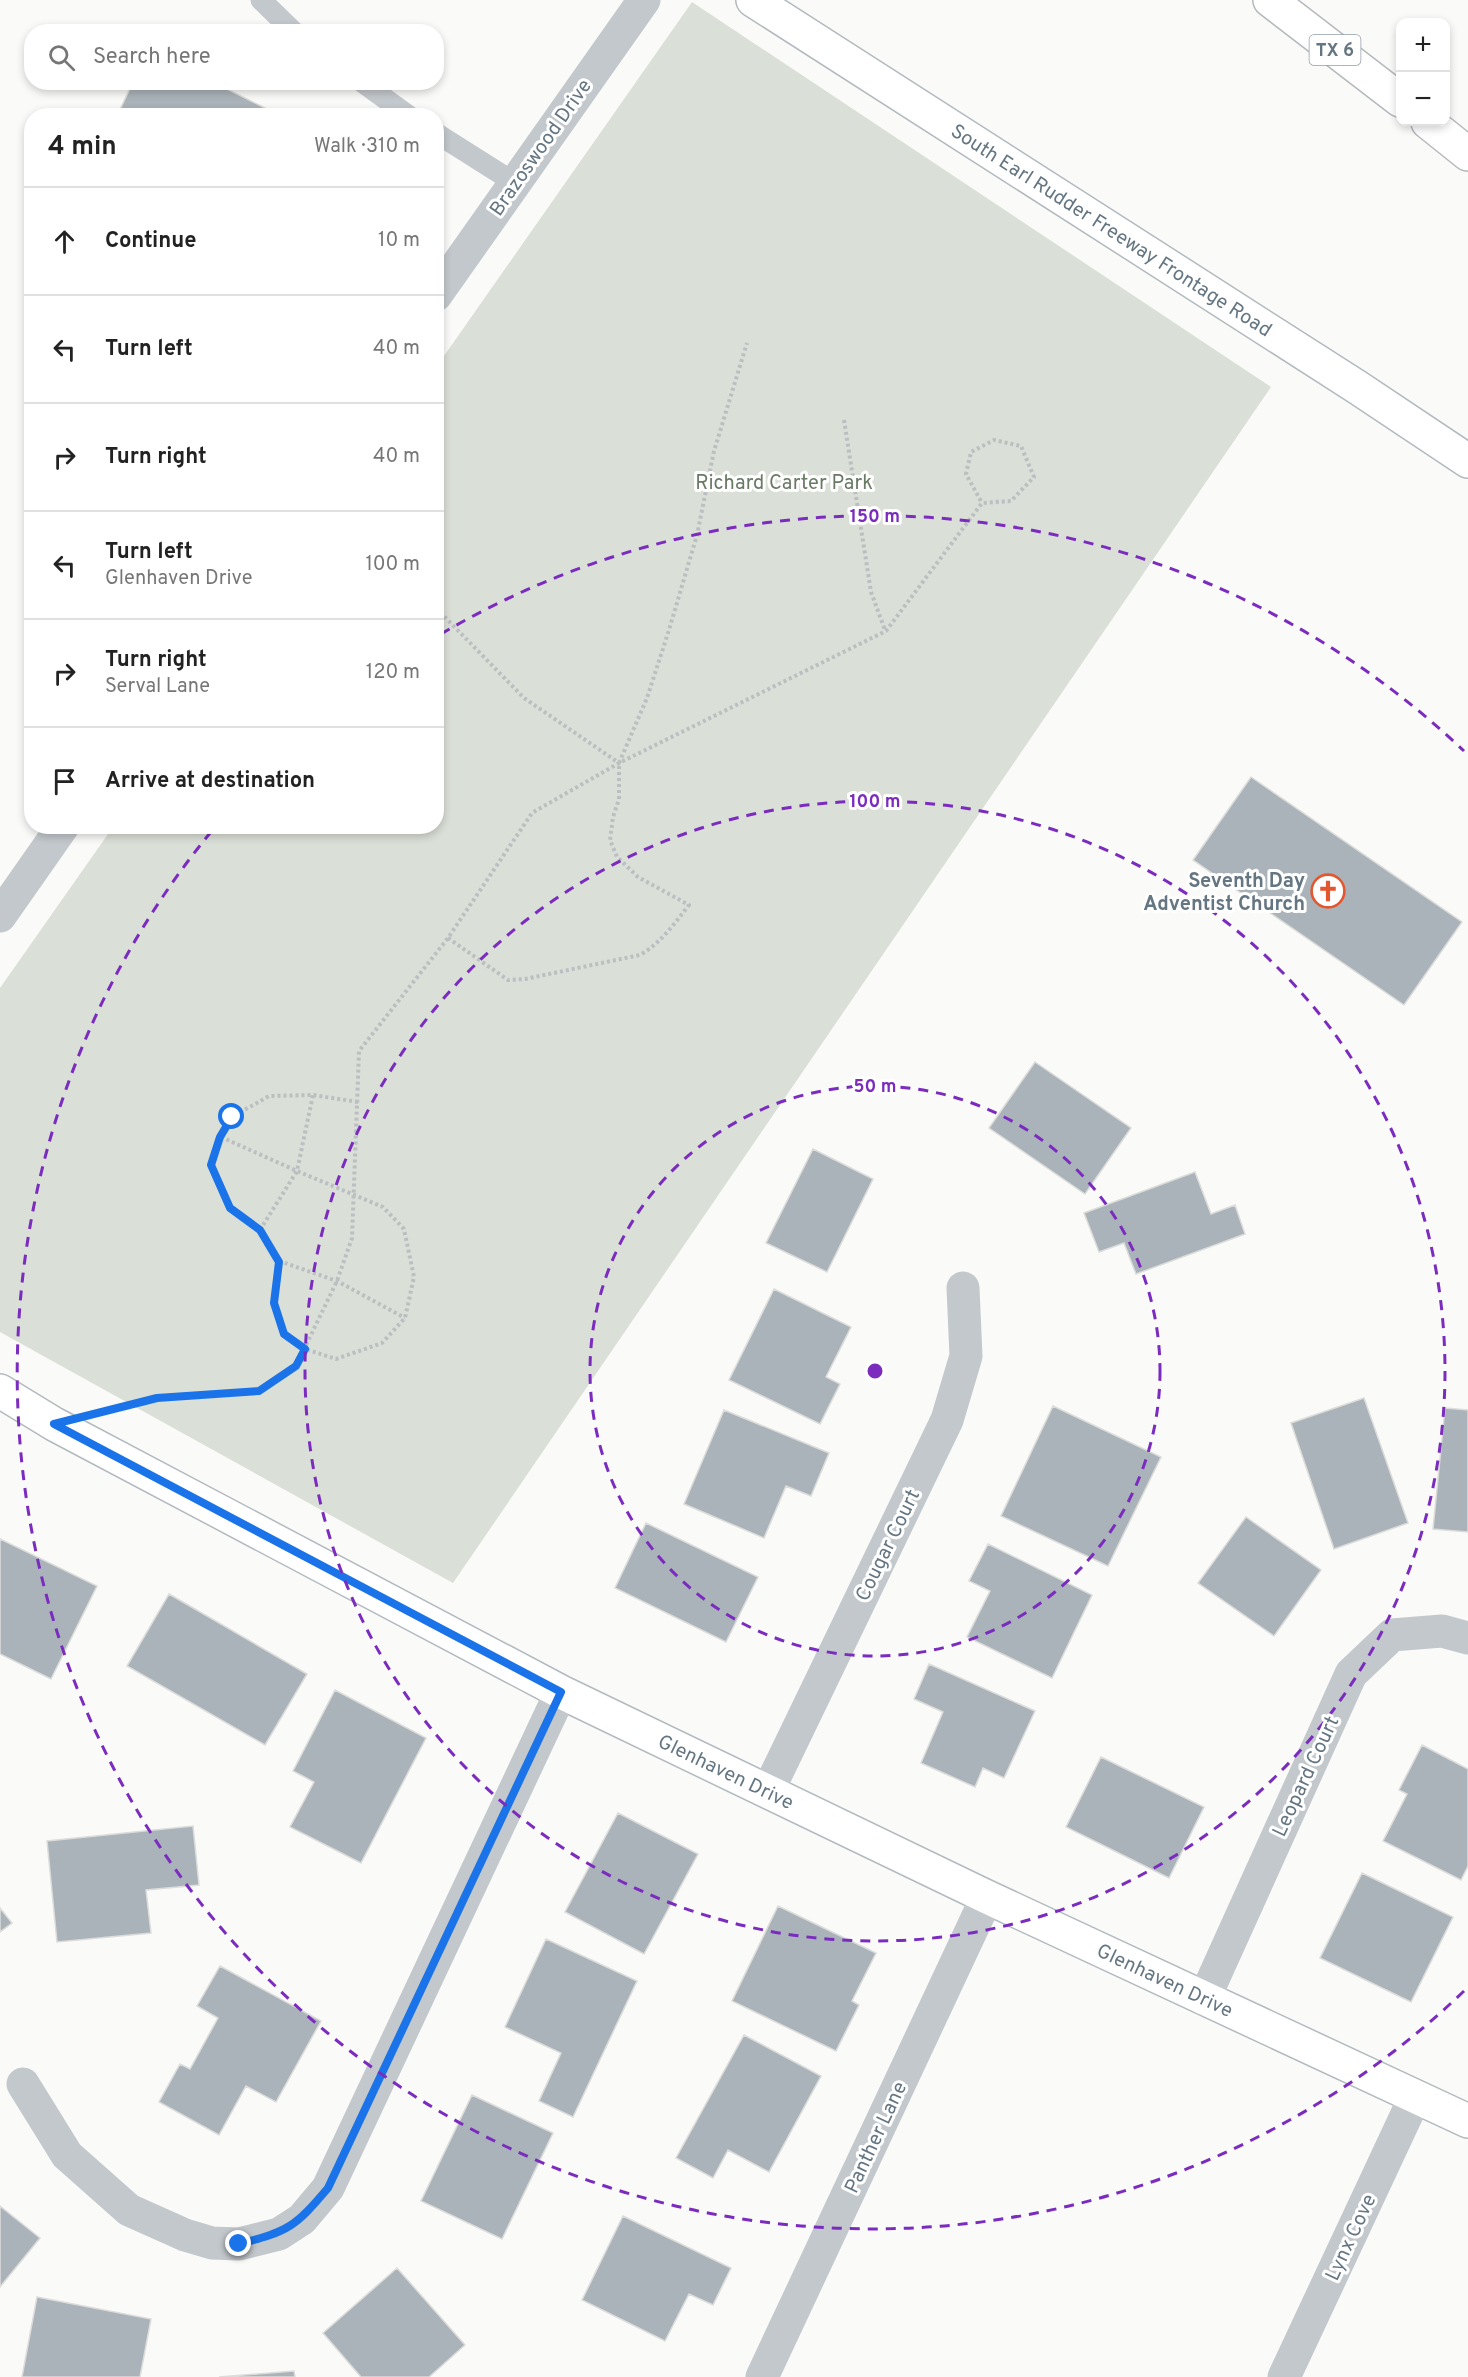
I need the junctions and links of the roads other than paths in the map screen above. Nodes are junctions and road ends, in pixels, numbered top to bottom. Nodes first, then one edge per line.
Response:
1 (261, 0) edge
2 (644, 0) edge
3 (753, 0) edge
4 (1270, 0) edge
5 (286, 24) edge
6 (373, 90) edge
7 (1396, 96) edge
8 (397, 108) edge
9 (1433, 126) edge
10 (444, 138) edge
11 (1468, 154) edge
12 (515, 183) junction
13 (444, 284) edge
14 (1468, 461) edge
15 (57, 834) edge
16 (0, 916) edge
17 (963, 1288) dead end
18 (0, 1391) edge
19 (1468, 1638) edge
20 (561, 1692) junction
21 (768, 1791) junction
22 (987, 1897) junction
23 (1204, 1999) junction
24 (23, 2084) dead end
25 (1415, 2097) junction
26 (1468, 2121) edge
27 (762, 2377) edge
28 (1284, 2377) edge

1 - 5 lane
2 - 12 street, Brazoswood Drive
3 - 14 main road, South Earl Rudder Freeway Frontage Road
4 - 7 main road, TX 6
6 - 8 lane
9 - 11 main road
10 - 12 lane
12 - 13 street, Brazoswood Drive
15 - 16 street
17 - 21 street, Cougar Court
18 - 20 main road, Glenhaven Drive
19 - 23 street, Leopard Court
20 - 21 main road, Glenhaven Drive
20 - 24 street
21 - 22 main road, Glenhaven Drive
22 - 23 main road, Glenhaven Drive
22 - 27 street, Panther Lane
23 - 25 main road, Glenhaven Drive
25 - 26 main road, Glenhaven Drive
25 - 28 street, Lynx Cove

